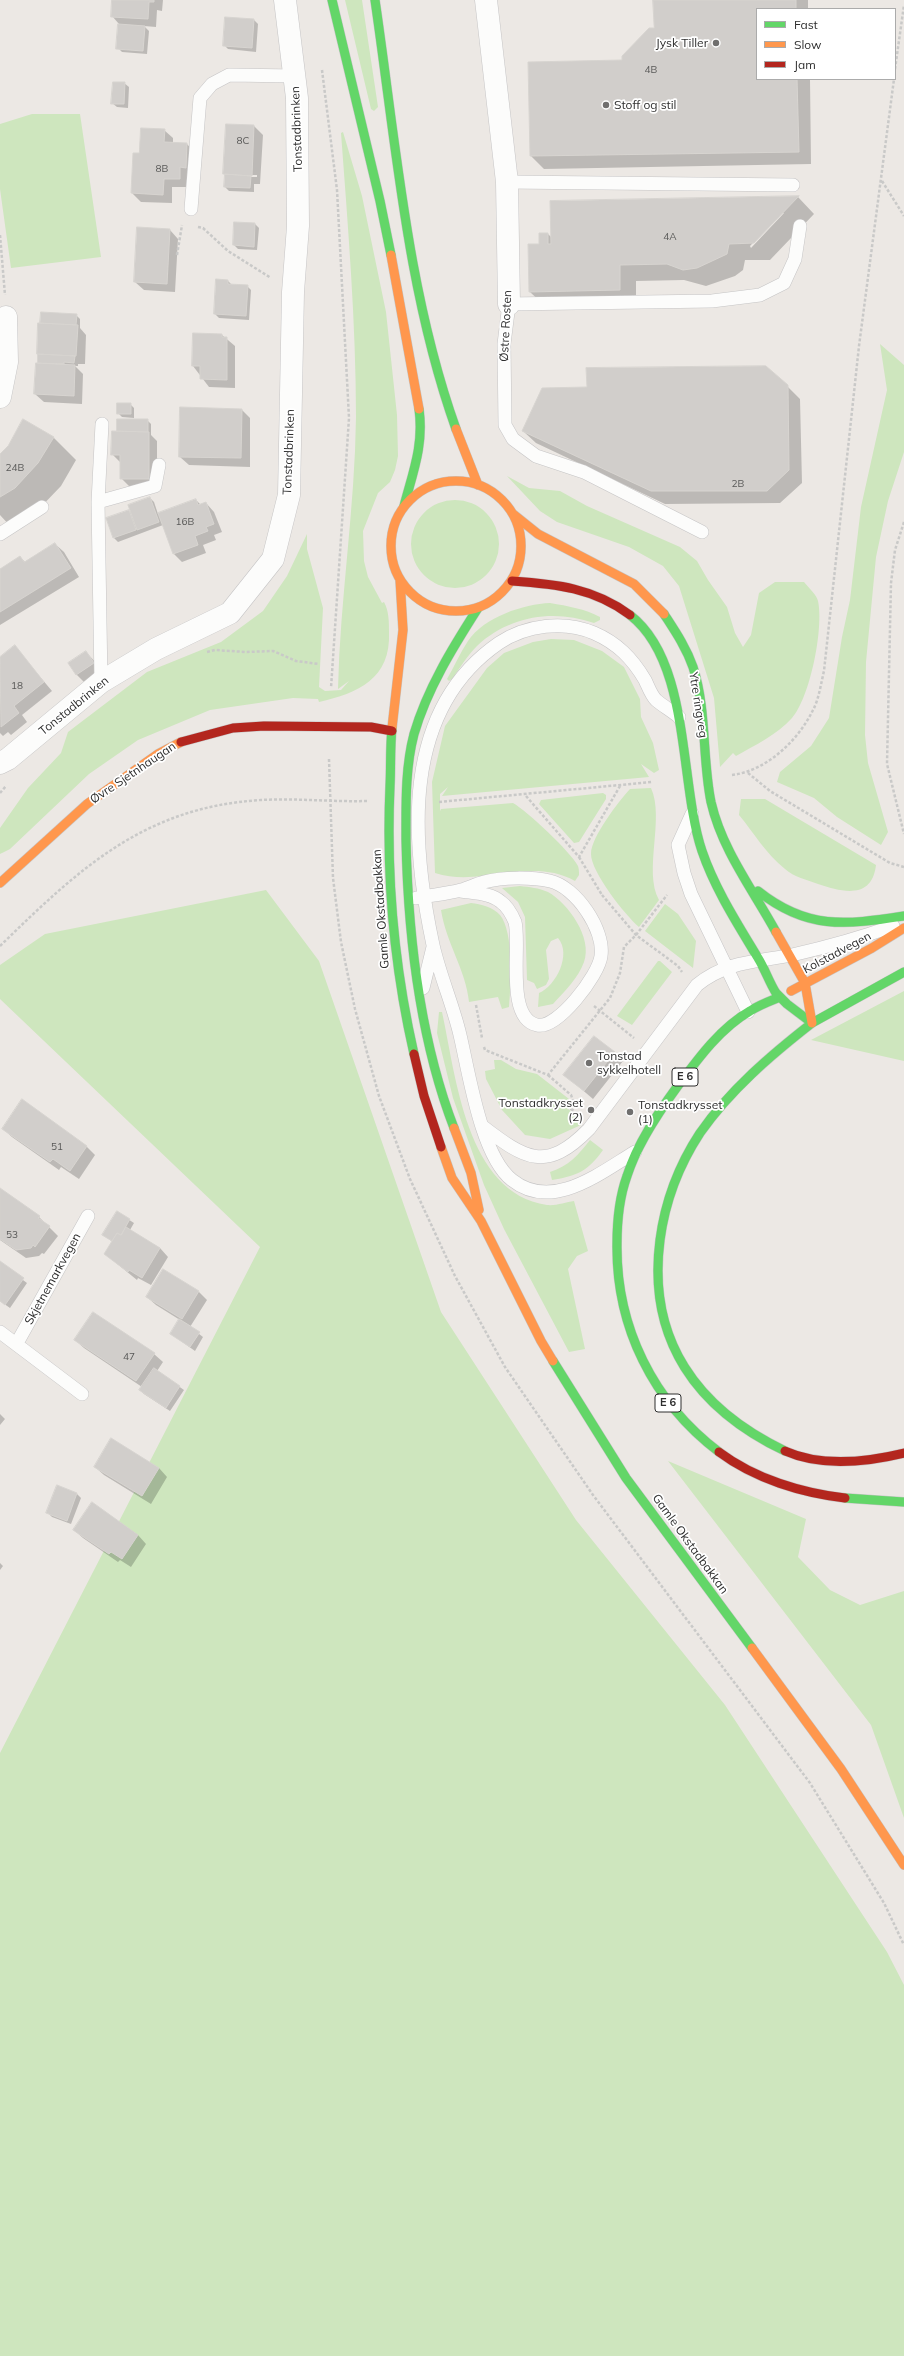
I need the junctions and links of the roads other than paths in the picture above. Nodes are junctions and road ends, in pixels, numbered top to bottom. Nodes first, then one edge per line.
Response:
1 (285, 0) edge
2 (332, 0) edge
3 (375, 0) edge
4 (486, 0) edge
5 (295, 76) junction
6 (507, 182) junction
7 (793, 185) dead end
8 (191, 209) dead end
9 (800, 226) dead end
10 (509, 304) junction
11 (6, 317) road end
12 (0, 397) edge
13 (102, 424) dead end
14 (159, 465) dead end
15 (478, 485) junction
16 (98, 502) junction
17 (404, 506) junction
18 (42, 507) dead end
19 (513, 514) junction
20 (702, 532) dead end
21 (0, 534) edge
22 (400, 580) junction
23 (512, 581) junction
24 (478, 608) junction
25 (101, 682) junction
26 (679, 717) junction
27 (392, 731) junction
28 (423, 732) junction
29 (0, 763) edge
30 (692, 812) junction
31 (748, 882) junction
32 (0, 883) edge
33 (461, 890) junction
34 (424, 896) junction
35 (408, 899) junction
36 (391, 900) junction
37 (904, 916) edge
38 (904, 922) edge
39 (904, 928) edge
40 (434, 948) junction
41 (790, 955) junction
42 (759, 960) junction
43 (725, 967) junction
44 (904, 972) edge
45 (805, 983) junction
46 (780, 997) junction
47 (420, 998) junction
48 (748, 1012) junction
49 (812, 1023) junction
50 (482, 1126) junction
51 (635, 1152) junction
52 (88, 1216) dead end
53 (481, 1221) junction
54 (0, 1332) edge
55 (17, 1343) junction
56 (82, 1394) dead end
57 (904, 1453) edge
58 (904, 1502) edge
59 (904, 1866) edge

1 - 5 street, Tonstadbrinken
2 - 17 main road
3 - 15 main road
4 - 6 street, Østre Rosten
5 - 8 lane
5 - 25 street, Tonstadbrinken
6 - 7 lane
6 - 10 street, Østre Rosten
9 - 10 lane
10 - 20 lane, Østre Rosten
11 - 12 street
13 - 16 lane
14 - 16 lane
15 - 17 main road
15 - 19 main road
16 - 25 lane
17 - 22 main road
18 - 21 lane
19 - 23 main road
19 - 31 main road, Ytre ringveg
22 - 24 main road
22 - 27 main road, Gamle Okstadbakkan
23 - 24 main road
23 - 26 main road, Ytre ringveg
24 - 28 main road, Gamle Okstadbakkan
25 - 29 street, Tonstadbrinken
26 - 28 lane
26 - 30 main road, Ytre ringveg
27 - 28 street, Øvre Sjetnhaugan
27 - 32 main road, Øvre Sjetnhaugan
27 - 36 main road, Gamle Okstadbakkan
28 - 34 lane
28 - 35 main road, Gamle Okstadbakkan
30 - 42 main road, Ytre ringveg
30 - 43 lane
31 - 37 main road, Ytre ringveg
31 - 41 main road, Ytre ringveg
33 - 33 lane
33 - 34 lane
34 - 35 lane
34 - 40 lane
35 - 36 lane
35 - 40 lane
35 - 47 main road, Gamle Okstadbakkan
36 - 53 main road, Gamle Okstadbakkan
38 - 41 lane
39 - 45 main road, Kolstadvegen
40 - 47 lane
40 - 50 lane
41 - 42 lane
41 - 45 main road, Ytre ringveg
42 - 43 lane
42 - 46 main road, Ytre ringveg
43 - 48 lane
43 - 50 lane
44 - 49 main road
45 - 46 main road, Kolstadvegen
45 - 49 main road, Ytre ringveg
46 - 48 main road, E 6
46 - 49 main road, Ytre ringveg
47 - 53 main road, Gamle Okstadbakkan
48 - 51 main road, E 6
49 - 57 main road, E 6
50 - 51 lane
51 - 58 main road, E 6
52 - 55 lane, Skjetnemarkvegen
53 - 59 main road, Gamle Okstadbakkan
54 - 55 lane
55 - 56 lane

